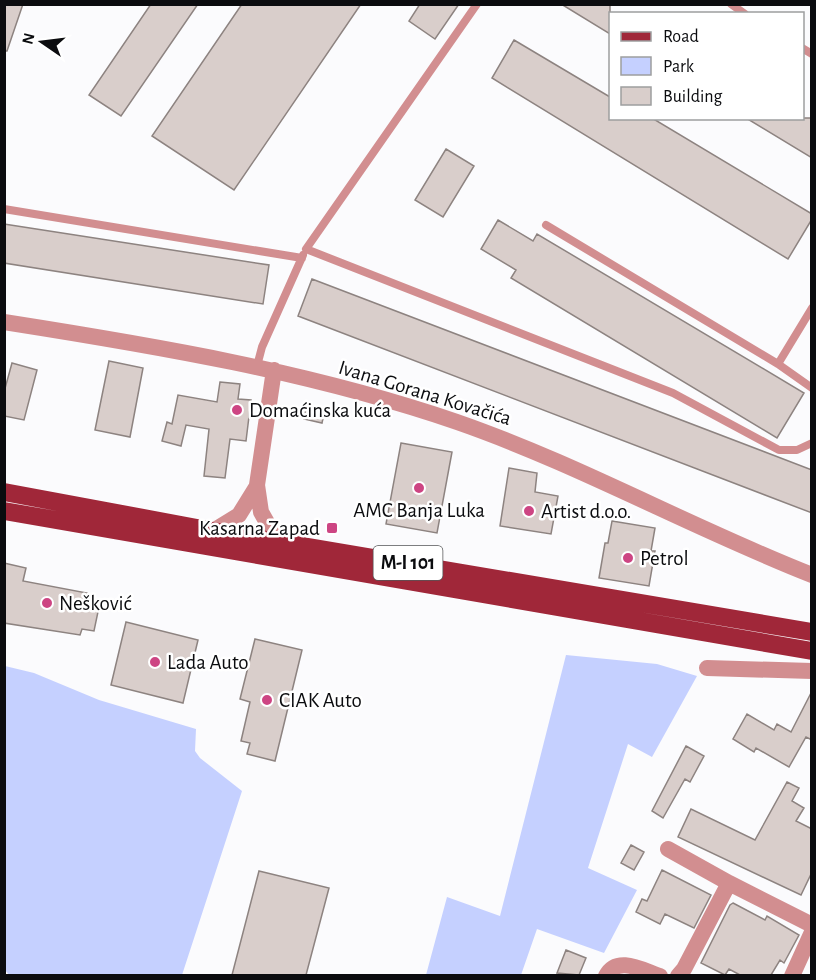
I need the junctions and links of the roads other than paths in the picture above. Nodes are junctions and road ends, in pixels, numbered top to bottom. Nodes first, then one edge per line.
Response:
1 (477, 4) edge
2 (4, 209) edge
3 (546, 225) dead end
4 (304, 253) junction
5 (812, 308) edge
6 (4, 322) edge
7 (778, 364) junction
8 (257, 366) junction
9 (274, 370) junction
10 (812, 388) edge
11 (812, 443) edge
12 (257, 485) junction
13 (4, 492) edge
14 (4, 511) edge
15 (213, 531) junction
16 (278, 542) junction
17 (812, 575) edge
18 (812, 632) edge
19 (812, 651) edge
20 (707, 668) dead end
21 (812, 671) edge
22 (668, 849) dead end
23 (729, 883) junction
24 (812, 925) edge
25 (812, 932) edge
26 (606, 975) edge
27 (660, 975) edge
28 (678, 975) edge
29 (792, 975) edge

1 - 4 lane
2 - 4 lane
3 - 7 lane
4 - 8 lane
4 - 11 lane
5 - 7 lane
6 - 8 street, Ivana Gorana Kovačića
7 - 10 lane
8 - 9 street, Ivana Gorana Kovačića
9 - 12 street
9 - 17 street, Ivana Gorana Kovačića
12 - 15 street
12 - 16 street
13 - 15 main road, M-I 101
14 - 19 main road, M-I 101
15 - 16 main road, M-I 101
16 - 18 main road, M-I 101
20 - 21 street
22 - 23 street
23 - 24 street
23 - 28 street
25 - 29 street
26 - 27 street

